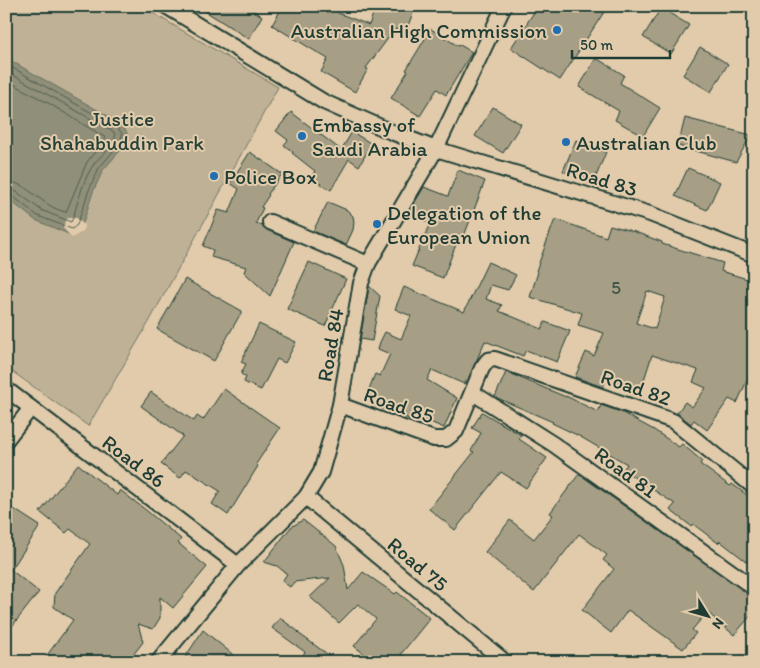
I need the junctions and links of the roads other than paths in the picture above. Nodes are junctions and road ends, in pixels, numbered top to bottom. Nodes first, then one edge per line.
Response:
1 (166, 6) edge
2 (504, 6) edge
3 (436, 149) junction
4 (270, 222) dead end
5 (754, 255) edge
6 (368, 264) junction
7 (488, 360) joint
8 (6, 389) edge
9 (473, 393) junction
10 (340, 405) junction
11 (31, 408) junction
12 (6, 440) edge
13 (754, 486) edge
14 (306, 497) junction
15 (238, 565) junction
16 (754, 588) edge
17 (158, 662) edge
18 (505, 662) edge

1 - 3 street, Road 83
2 - 3 street, Road 84
3 - 5 street, Road 83
3 - 6 street, Road 84
4 - 6 street
6 - 10 street, Road 84
7 - 9 street, Road 85
7 - 13 street, Road 82
8 - 11 street, Road 86
9 - 10 street, Road 85
9 - 16 street, Road 81
10 - 14 street, Road 84
11 - 12 street
11 - 15 street, Road 86
14 - 15 street, Road 84
14 - 18 street, Road 75
15 - 17 street, Road 84

